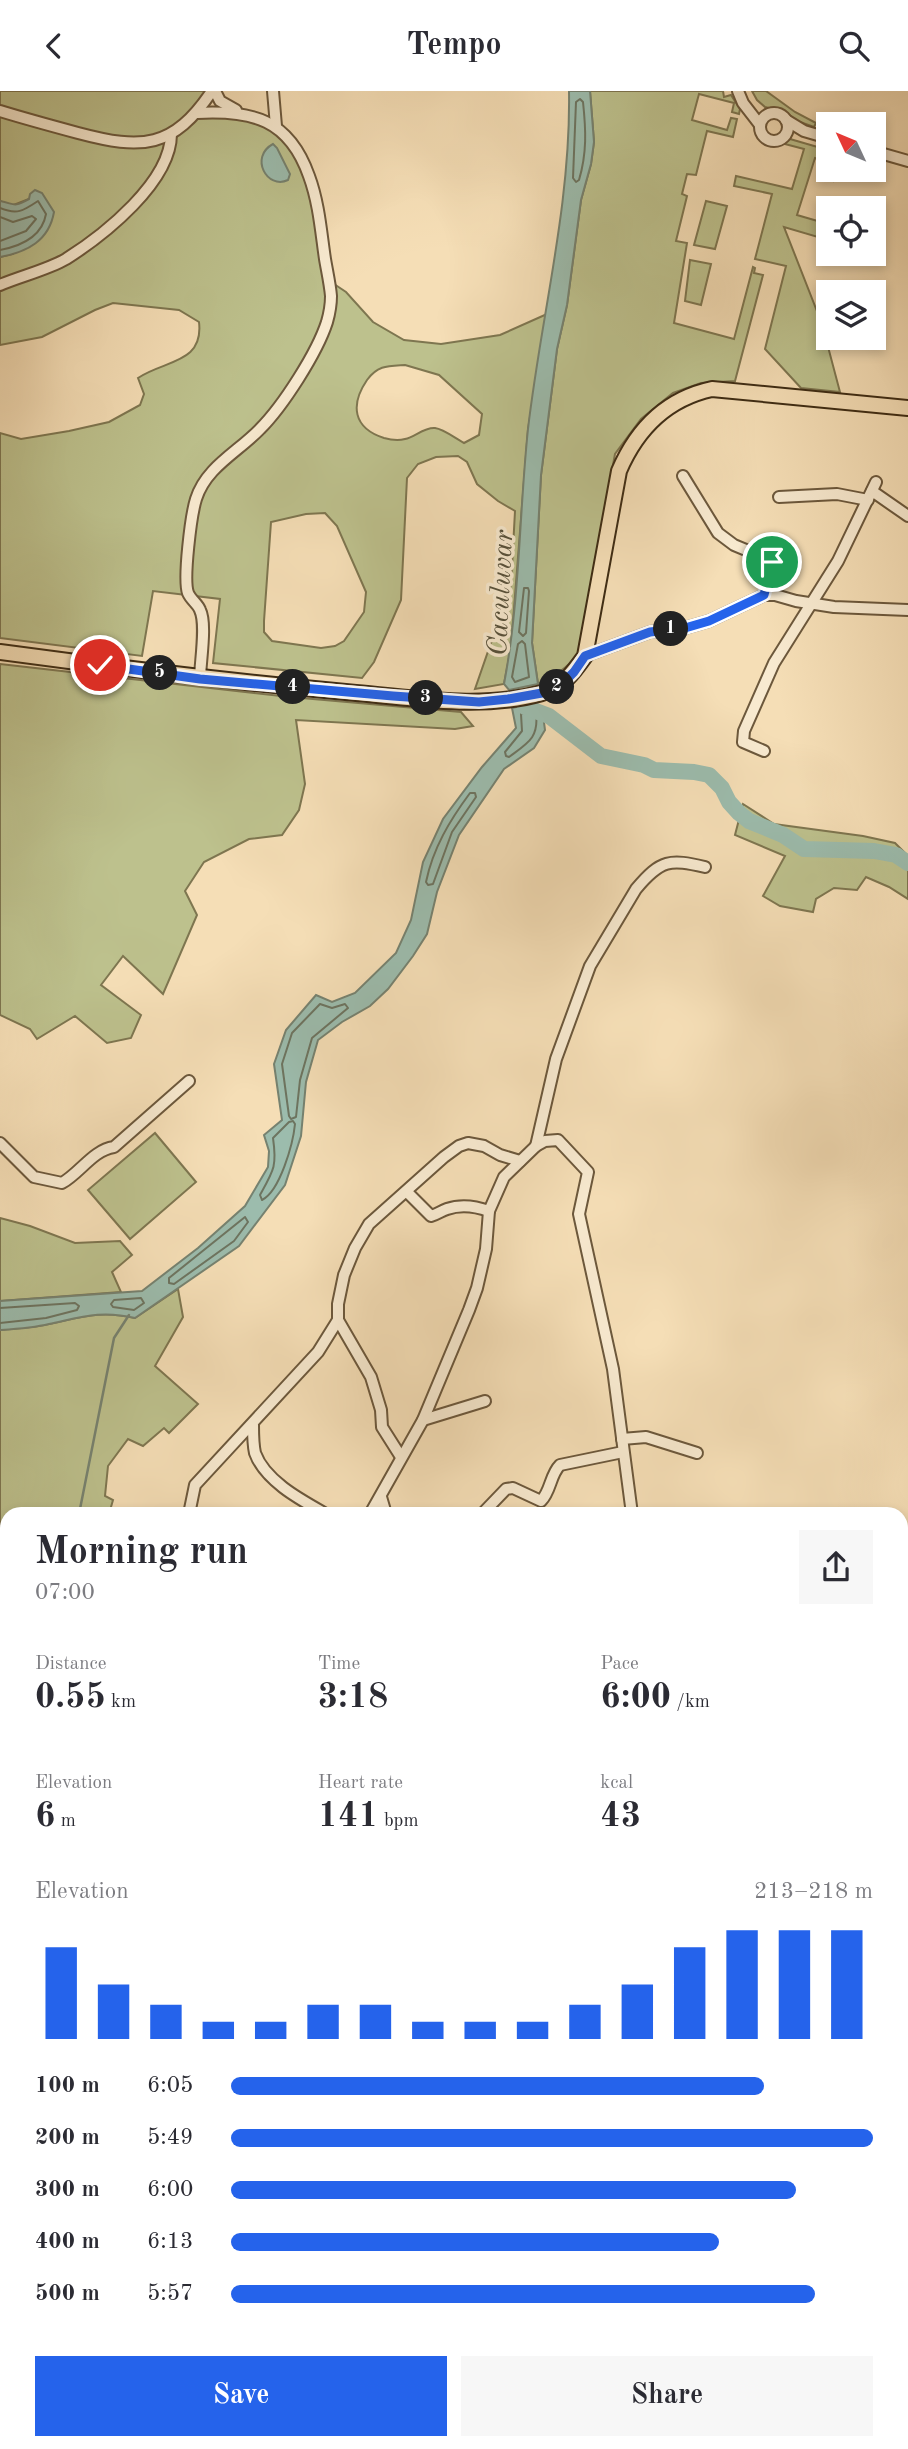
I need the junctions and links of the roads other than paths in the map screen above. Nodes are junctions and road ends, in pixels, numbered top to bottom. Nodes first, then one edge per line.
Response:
1 (214, 91) edge
2 (273, 91) edge
3 (738, 91) edge
4 (0, 111) edge
5 (197, 113) junction
6 (770, 113) junction
7 (245, 114) junction
8 (786, 120) junction
9 (760, 125) junction
10 (276, 126) junction
11 (804, 131) junction
12 (171, 134) junction
13 (816, 134) edge
14 (783, 137) junction
15 (886, 155) edge
16 (908, 161) edge
17 (0, 285) edge
18 (908, 408) edge
19 (683, 476) dead end
20 (872, 491) junction
21 (779, 497) dead end
22 (908, 516) edge
23 (764, 595) junction
24 (811, 603) junction
25 (908, 610) edge
26 (0, 652) edge
27 (585, 656) junction
28 (200, 679) junction
29 (764, 751) dead end
30 (705, 867) dead end
31 (189, 1081) dead end
32 (0, 1143) edge
33 (536, 1146) junction
34 (520, 1161) junction
35 (407, 1192) junction
36 (489, 1211) junction
37 (338, 1320) junction
38 (485, 1401) dead end
39 (423, 1420) junction
40 (253, 1425) junction
41 (622, 1439) junction
42 (623, 1452) junction
43 (697, 1453) dead end
44 (401, 1457) junction
45 (381, 1497) junction
46 (541, 1500) junction
47 (189, 1507) edge
48 (315, 1507) edge
49 (375, 1507) edge
50 (384, 1507) edge
51 (489, 1507) edge
52 (542, 1507) edge
53 (631, 1507) edge

1 - 5 street
1 - 7 street
2 - 10 street
3 - 6 street
3 - 9 street
4 - 12 street
5 - 7 street
5 - 12 street
6 - 8 street
6 - 9 street
7 - 10 street
8 - 11 street
8 - 14 street
9 - 14 street
10 - 28 street
11 - 13 street
11 - 14 street
12 - 17 street
15 - 16 street
18 - 27 main road
19 - 23 street
20 - 21 street
20 - 22 street
20 - 24 street
23 - 24 street
23 - 27 street
24 - 25 street
24 - 29 street
26 - 28 main road
27 - 28 main road
30 - 33 street
31 - 32 street
33 - 34 street
33 - 41 street
34 - 35 street
34 - 36 street
35 - 36 street
35 - 37 street
36 - 39 street
37 - 40 street
37 - 44 street
38 - 39 street
39 - 44 street
40 - 47 street
40 - 48 street
41 - 42 street
41 - 43 street
42 - 46 street
42 - 53 street
44 - 45 street
45 - 49 street
45 - 50 street
46 - 51 street
46 - 52 street

